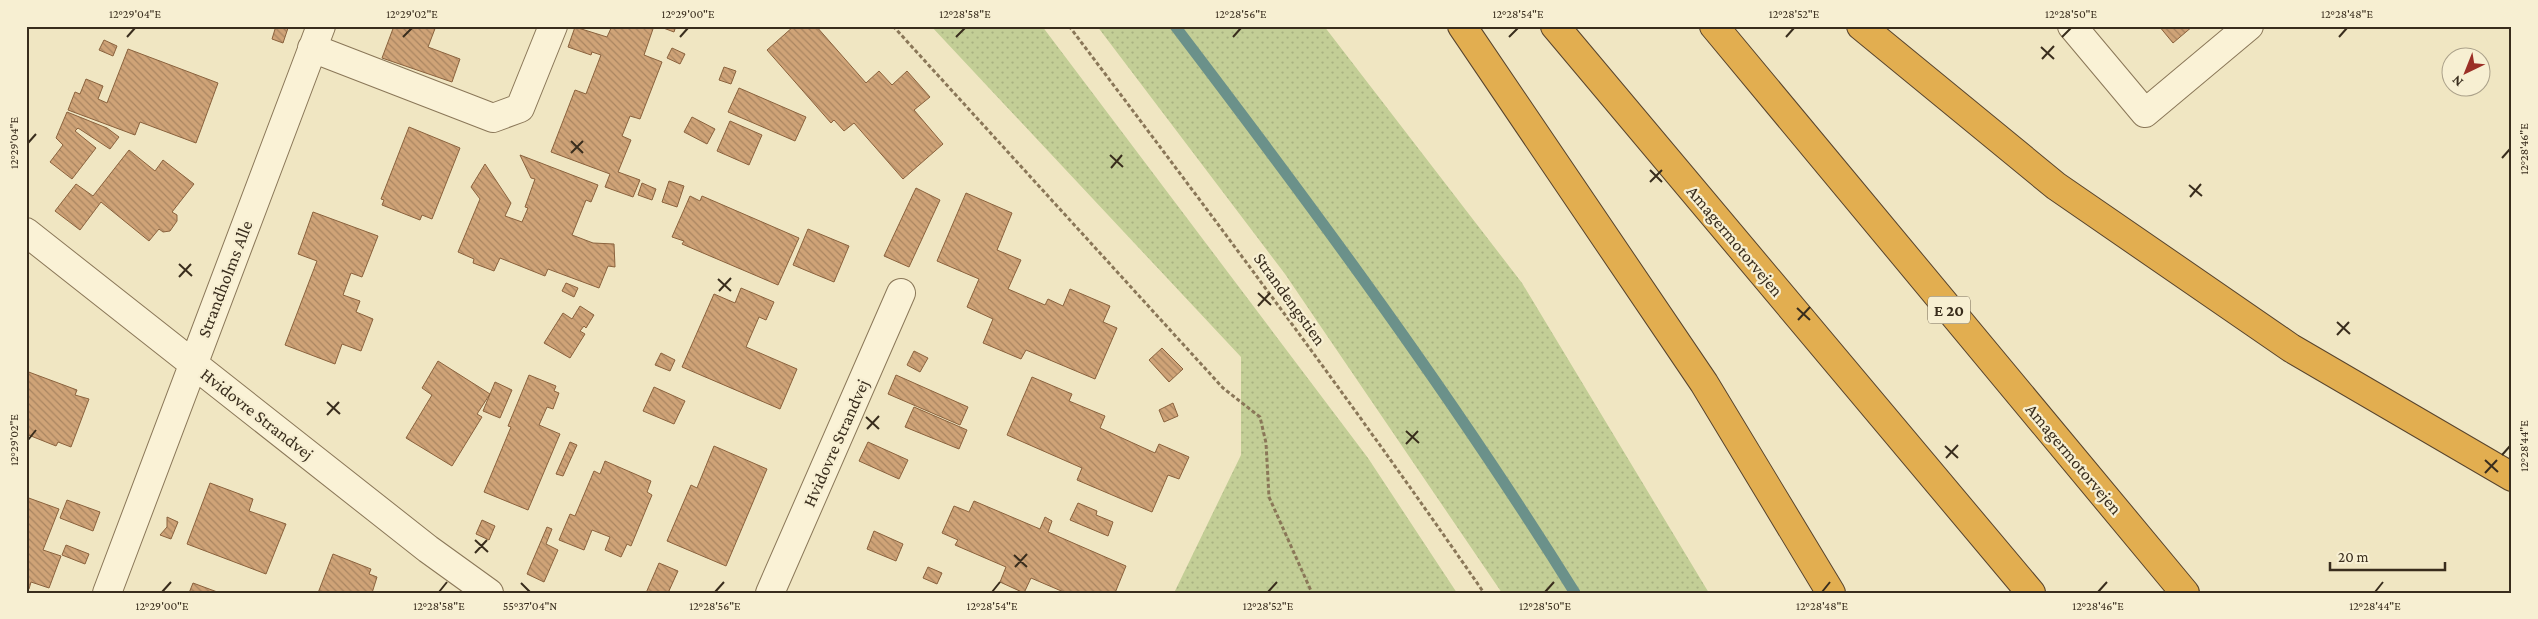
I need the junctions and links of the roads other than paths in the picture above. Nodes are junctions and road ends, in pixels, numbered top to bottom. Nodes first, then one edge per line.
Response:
1 (553, 26) edge
2 (1462, 26) edge
3 (1554, 26) edge
4 (1714, 26) edge
5 (1861, 26) edge
6 (2072, 26) edge
7 (2249, 26) edge
8 (316, 37) edge
9 (26, 232) edge
10 (901, 293) dead end
11 (194, 364) junction
12 (2512, 477) edge
13 (107, 593) edge
14 (489, 593) edge
15 (770, 593) edge
16 (1831, 593) edge
17 (2031, 593) edge
18 (2185, 593) edge

1 - 8 street, Strandholms Alle
2 - 16 highway
3 - 17 highway, Amagermotorvejen
4 - 18 highway, Amagermotorvejen / E 20
5 - 12 highway
6 - 7 street
8 - 11 street, Strandholms Alle
9 - 11 street, Hvidovre Strandvej
10 - 15 street, Hvidovre Strandvej
11 - 13 street, Strandholms Alle
11 - 14 street, Hvidovre Strandvej

